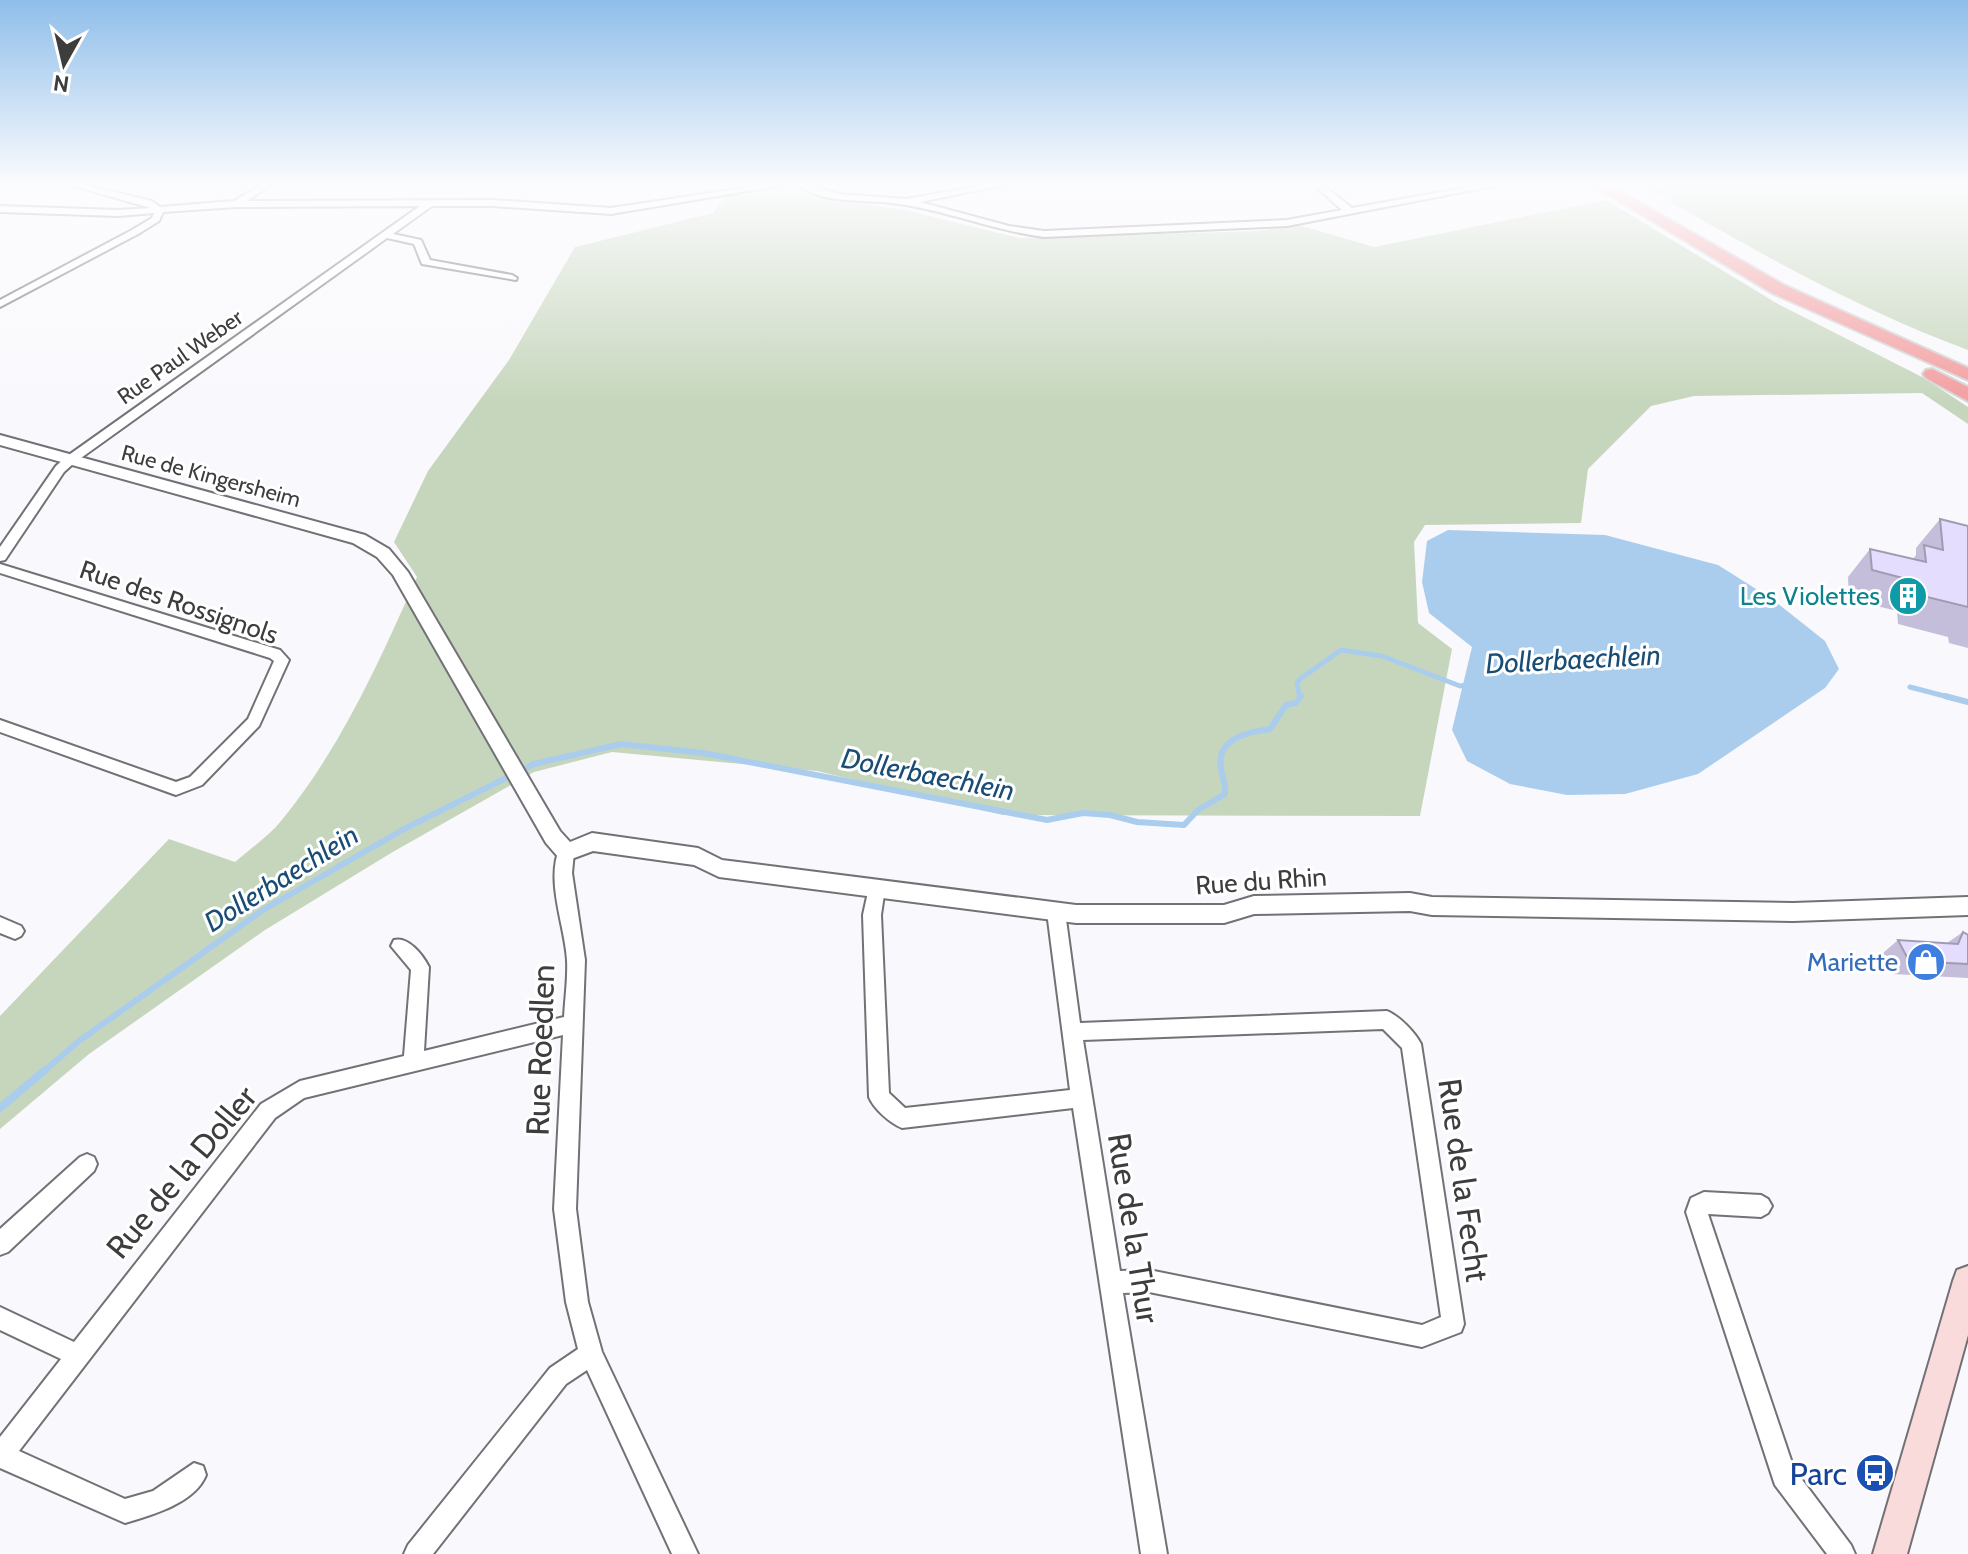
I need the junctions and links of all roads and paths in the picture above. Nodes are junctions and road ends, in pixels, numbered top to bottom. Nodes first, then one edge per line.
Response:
1 (87, 258) edge
2 (353, 258) edge
3 (424, 258) edge
4 (1724, 258) edge
5 (1753, 258) edge
6 (512, 278) dead end
7 (1778, 289) junction
8 (0, 304) edge
9 (1968, 360) edge
10 (1968, 375) edge
11 (1968, 395) edge
12 (0, 440) edge
13 (70, 460) junction
14 (0, 557) edge
15 (0, 568) edge
16 (0, 726) edge
17 (566, 852) junction
18 (876, 888) junction
19 (1968, 906) edge
20 (1056, 912) junction
21 (400, 946) dead end
22 (575, 1023) junction
23 (1072, 1032) junction
24 (413, 1063) junction
25 (1081, 1098) junction
26 (87, 1164) dead end
27 (1761, 1206) dead end
28 (0, 1244) edge
29 (1968, 1281) edge
30 (1110, 1282) junction
31 (0, 1318) edge
32 (591, 1354) junction
33 (76, 1355) junction
34 (0, 1455) edge
35 (194, 1475) dead end
36 (417, 1554) edge
37 (685, 1554) edge
38 (1154, 1554) edge
39 (1842, 1554) edge
40 (1890, 1554) edge

1 - 8 street
2 - 13 street, Rue Paul Weber
3 - 6 street
4 - 7 highway
5 - 9 highway
7 - 10 highway
7 - 11 highway
12 - 13 street, Rue de Kingersheim
13 - 14 street, Rue Paul Weber
13 - 17 street, Rue de Kingersheim
15 - 16 street, Rue des Rossignols
17 - 18 street, Rue du Rhin
17 - 22 street, Rue Roedlen
18 - 20 street, Rue du Rhin
18 - 25 street
19 - 20 street, Rue du Rhin
20 - 23 street, Rue de la Thur
21 - 24 street
22 - 24 street, Rue de la Doller
22 - 32 street, Rue Roedlen
23 - 25 street, Rue de la Thur
23 - 30 street, Rue de la Fecht
24 - 33 street, Rue de la Doller
25 - 30 street, Rue de la Thur
26 - 28 street
27 - 39 street
29 - 40 main road
30 - 38 street, Rue de la Thur
31 - 33 street
32 - 36 street
32 - 37 street, Rue Roedlen
33 - 34 street, Rue de la Doller
34 - 35 street, Rue de la Doller

